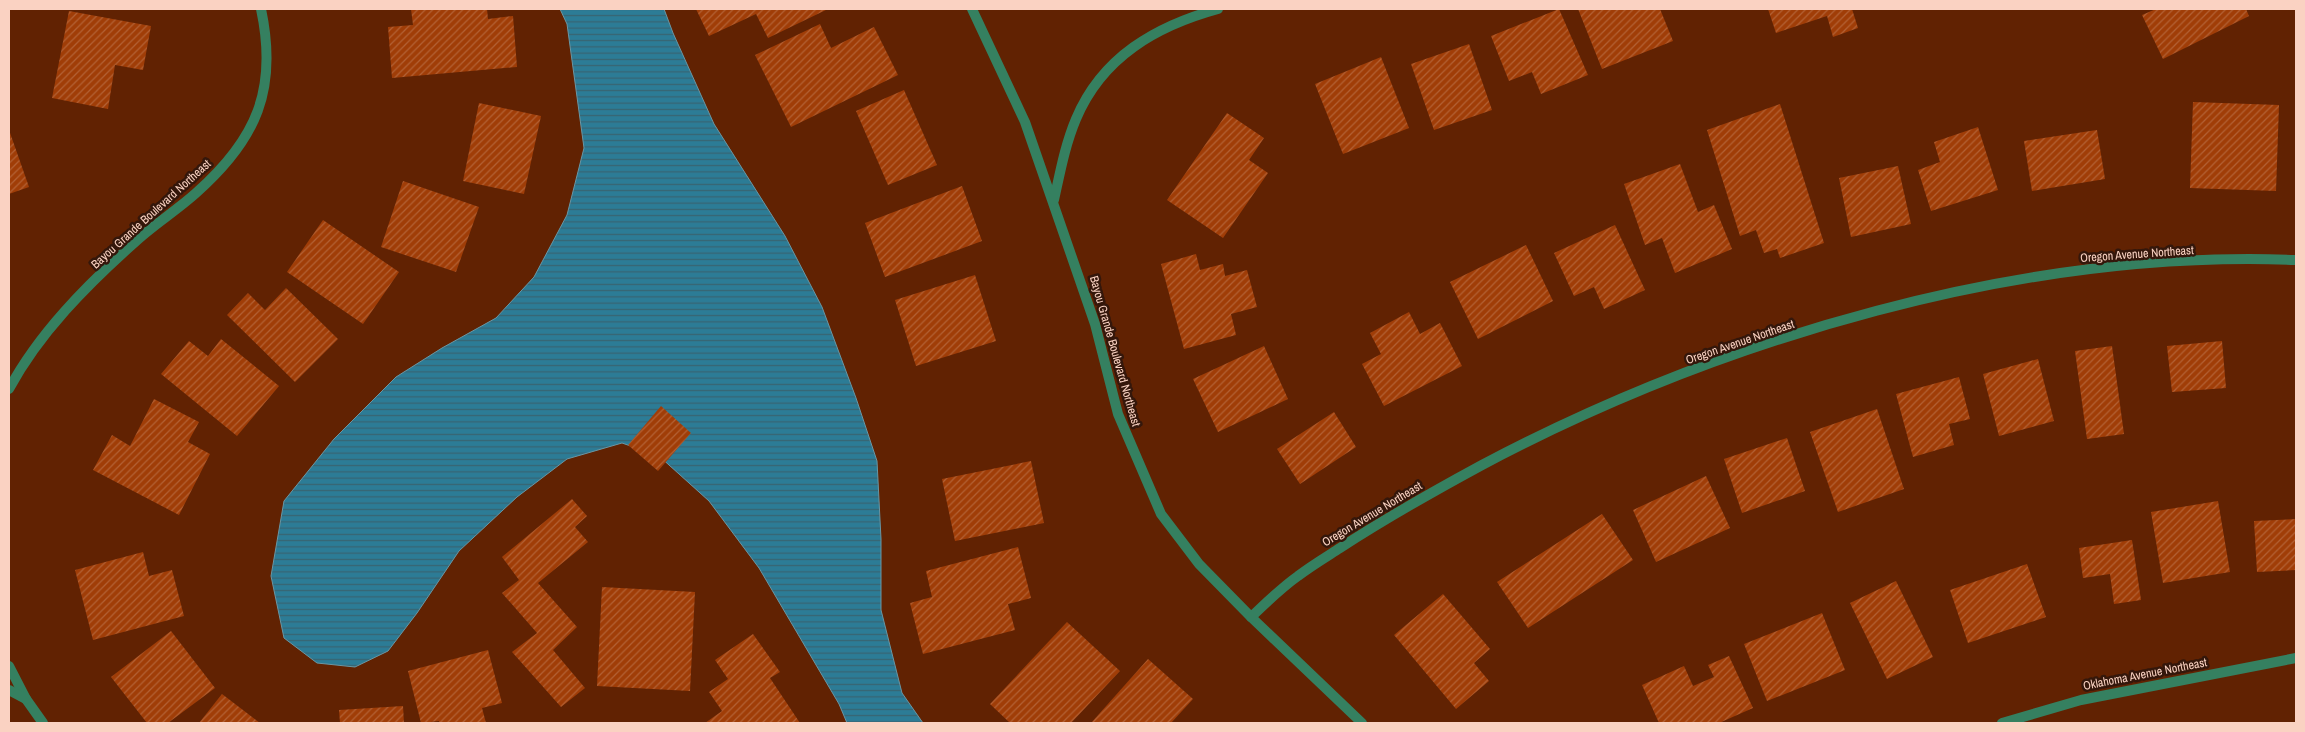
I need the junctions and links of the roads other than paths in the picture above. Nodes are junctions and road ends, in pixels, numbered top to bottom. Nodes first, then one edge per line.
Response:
1 (261, 9) edge
2 (972, 9) edge
3 (1218, 9) edge
4 (1054, 201) junction
5 (2296, 260) edge
6 (9, 388) edge
7 (1251, 617) junction
8 (2296, 658) edge
9 (9, 666) edge
10 (9, 690) edge
11 (26, 699) junction
12 (43, 723) edge
13 (1362, 723) edge
14 (2002, 723) edge

1 - 6 street, Bayou Grande Boulevard Northeast
2 - 4 street, Bayou Grande Boulevard Northeast
3 - 4 street
4 - 7 street, Bayou Grande Boulevard Northeast
5 - 7 street, Oregon Avenue Northeast
7 - 13 street, Bayou Grande Boulevard Northeast
8 - 14 street, Oklahoma Avenue Northeast
9 - 11 street
10 - 11 street
11 - 12 street

